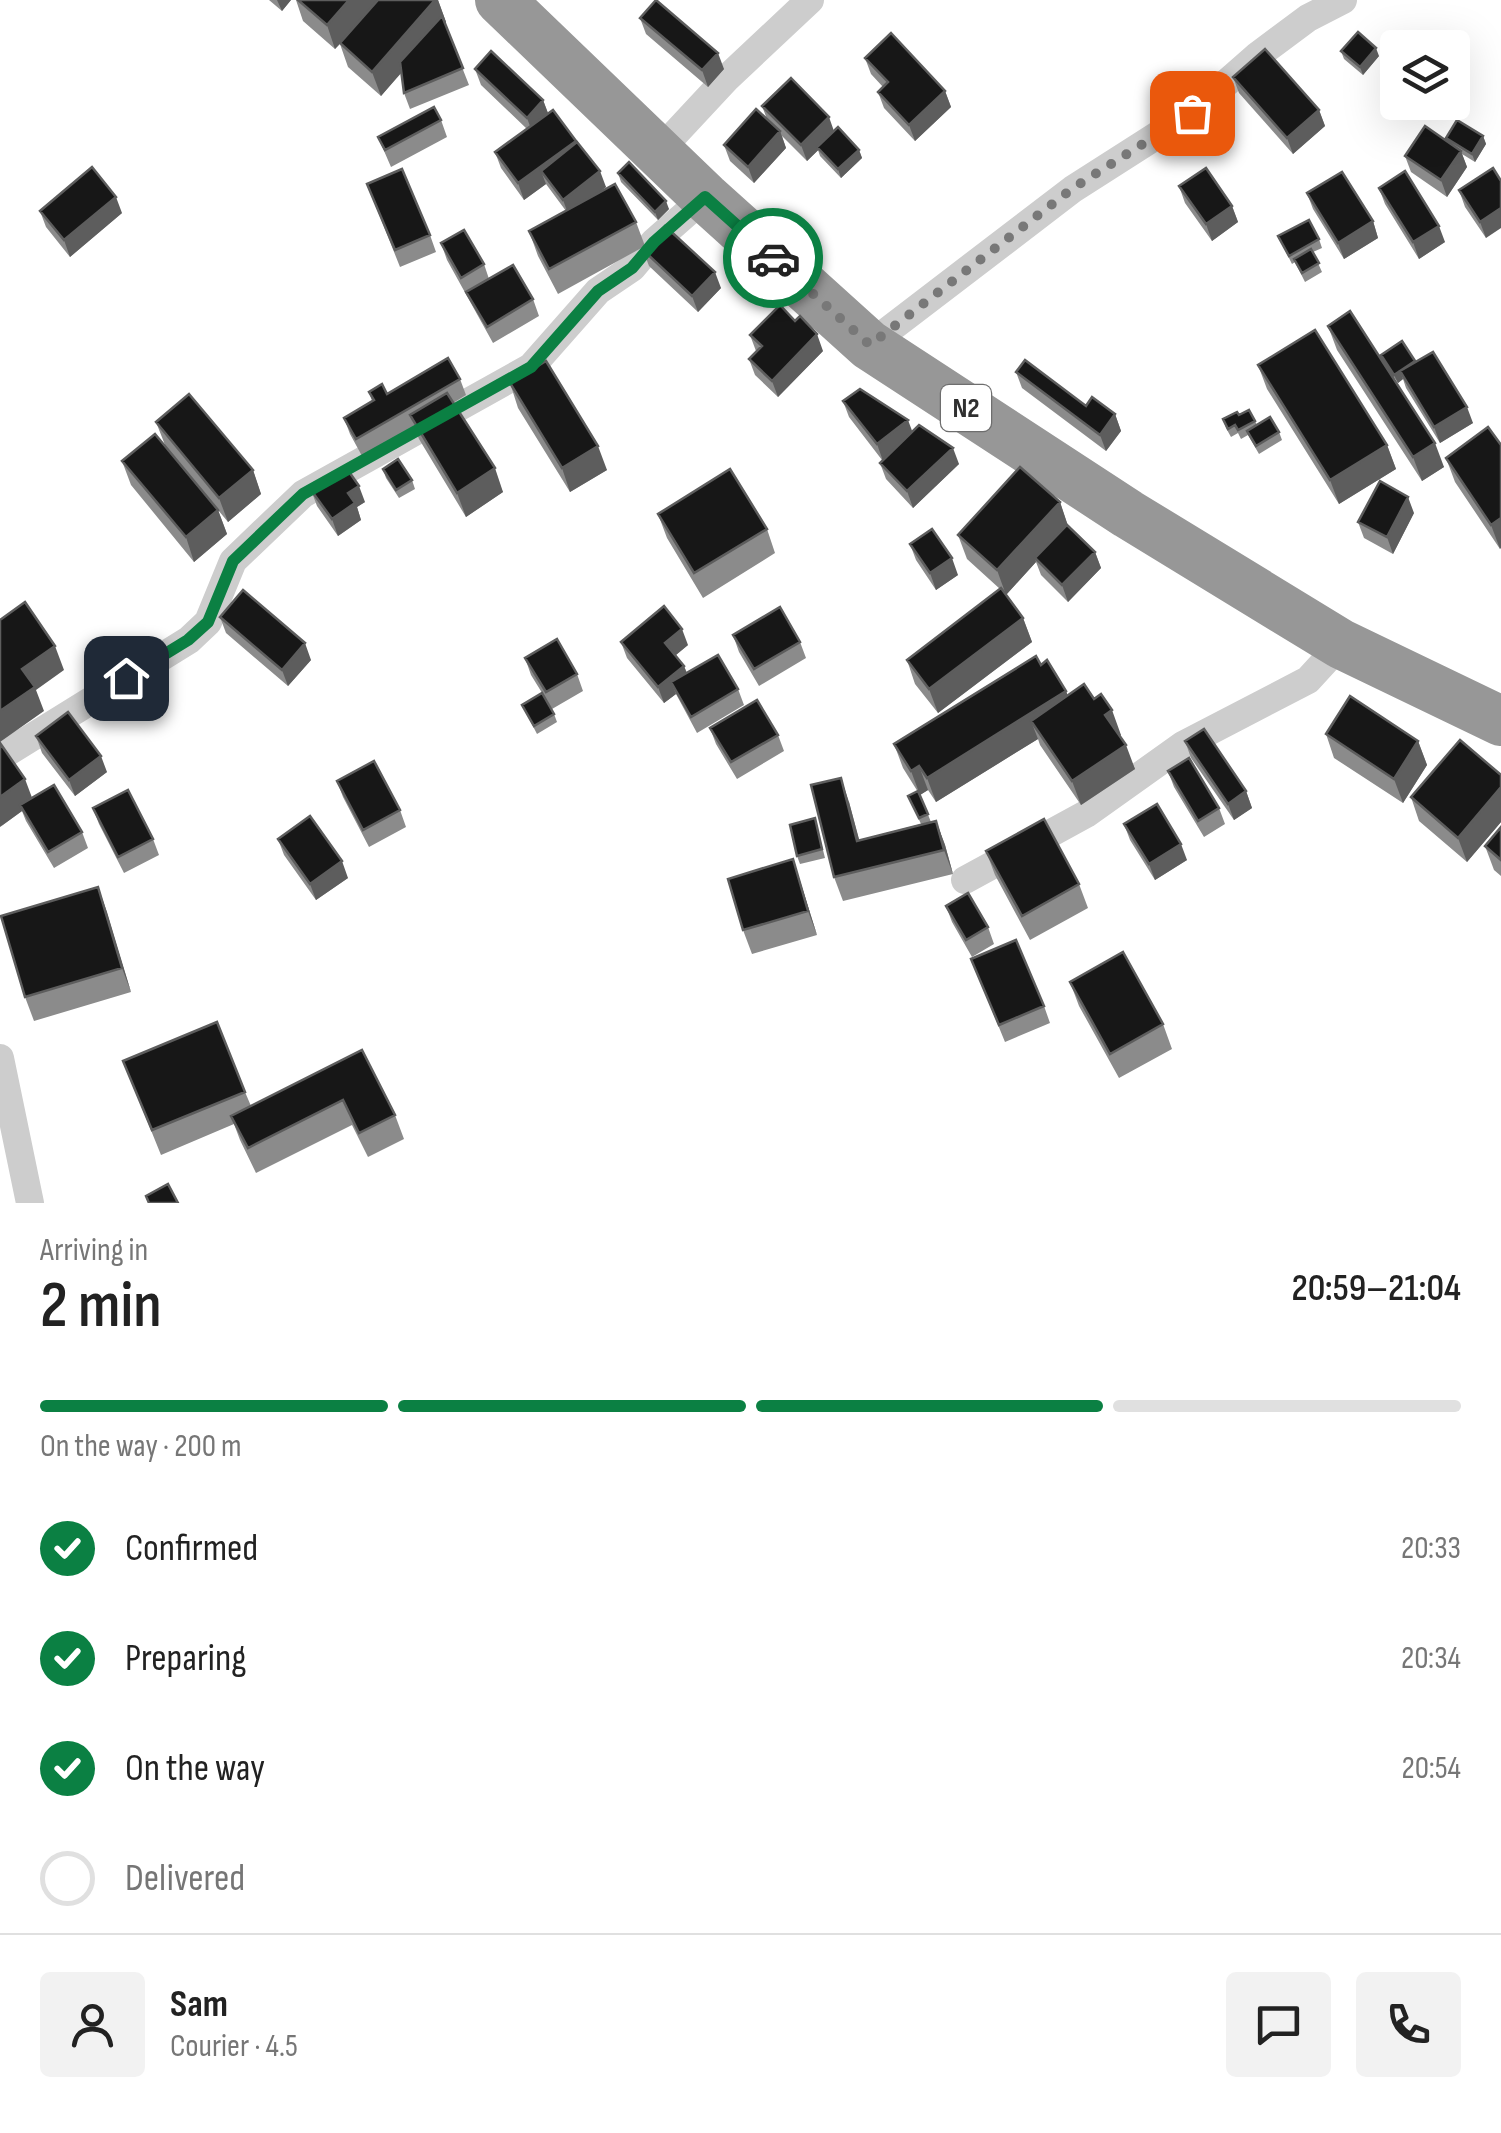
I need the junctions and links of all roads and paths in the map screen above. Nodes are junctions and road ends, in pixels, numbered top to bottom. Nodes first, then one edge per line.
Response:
1 (500, 0) edge
2 (810, 0) edge
3 (1343, 0) edge
4 (659, 151) junction
5 (705, 197) junction
6 (870, 345) junction
7 (1341, 644) junction
8 (1501, 721) edge
9 (0, 756) edge
10 (965, 880) dead end
11 (0, 1058) edge
12 (30, 1203) edge

1 - 4 highway, N2
2 - 4 street
3 - 6 street
4 - 5 highway, N2
5 - 6 highway, N2
5 - 9 street
6 - 7 highway, N2
7 - 8 highway, N2
7 - 10 street
11 - 12 street

